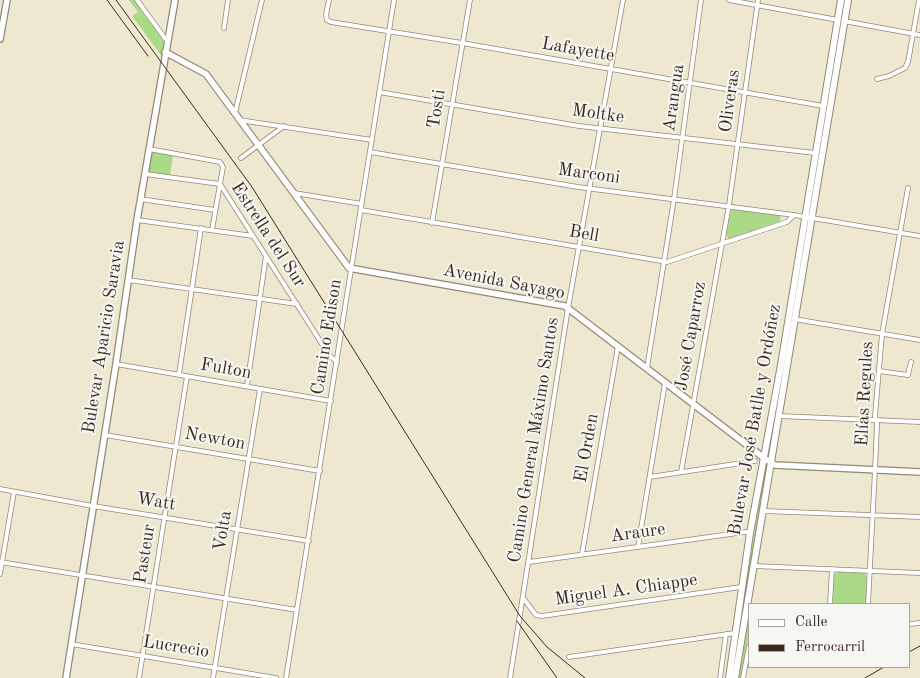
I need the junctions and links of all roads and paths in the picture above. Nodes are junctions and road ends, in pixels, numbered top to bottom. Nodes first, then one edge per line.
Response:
1 (7, 0) edge
2 (137, 0) edge
3 (175, 0) edge
4 (228, 0) edge
5 (262, 0) edge
6 (329, 0) edge
7 (394, 0) edge
8 (470, 0) edge
9 (624, 0) edge
10 (701, 0) edge
11 (729, 0) edge
12 (841, 0) edge
13 (848, 0) edge
14 (919, 0) edge
15 (757, 3) edge
16 (841, 20) junction
17 (224, 28) dead end
18 (389, 31) junction
19 (914, 34) junction
20 (920, 35) edge
21 (0, 39) edge
22 (168, 41) junction
23 (462, 43) junction
24 (165, 52) junction
25 (610, 69) junction
26 (877, 79) dead end
27 (690, 82) junction
28 (379, 92) junction
29 (745, 92) junction
30 (452, 103) junction
31 (824, 106) junction
32 (235, 113) junction
33 (239, 120) junction
34 (284, 126) junction
35 (600, 128) junction
36 (682, 138) junction
37 (372, 140) junction
38 (737, 144) junction
39 (258, 145) junction
40 (149, 150) junction
41 (370, 152) junction
42 (815, 153) junction
43 (241, 158) dead end
44 (442, 164) junction
45 (816, 169) junction
46 (145, 174) junction
47 (220, 184) junction
48 (588, 188) junction
49 (908, 188) dead end
50 (292, 193) junction
51 (140, 198) junction
52 (674, 200) junction
53 (362, 204) junction
54 (729, 206) junction
55 (215, 210) junction
56 (361, 210) junction
57 (794, 214) junction
58 (808, 217) junction
59 (137, 220) junction
60 (432, 222) junction
61 (201, 228) junction
62 (212, 230) junction
63 (900, 232) junction
64 (253, 236) junction
65 (920, 236) edge
66 (722, 244) junction
67 (579, 247) junction
68 (266, 256) junction
69 (664, 262) junction
70 (351, 269) junction
71 (128, 280) junction
72 (192, 289) junction
73 (259, 299) junction
74 (297, 304) junction
75 (568, 308) junction
76 (794, 319) junction
77 (882, 334) junction
78 (920, 340) edge
79 (618, 346) junction
80 (337, 362) junction
81 (911, 362) dead end
82 (116, 364) junction
83 (647, 368) junction
84 (879, 371) junction
85 (179, 374) junction
86 (188, 376) junction
87 (665, 383) junction
88 (247, 386) junction
89 (260, 388) junction
90 (331, 401) junction
91 (693, 404) junction
92 (779, 416) junction
93 (876, 420) junction
94 (920, 422) edge
95 (105, 435) junction
96 (176, 446) junction
97 (764, 458) junction
98 (249, 459) junction
99 (755, 461) dead end
100 (771, 463) junction
101 (875, 470) junction
102 (320, 471) junction
103 (680, 472) junction
104 (920, 472) edge
105 (650, 477) junction
106 (0, 489) edge
107 (14, 492) junction
108 (93, 506) junction
109 (764, 511) junction
110 (873, 516) junction
111 (165, 517) junction
112 (920, 517) edge
113 (237, 529) junction
114 (750, 533) junction
115 (309, 541) junction
116 (638, 547) junction
117 (582, 554) junction
118 (1, 562) edge
119 (529, 562) junction
120 (754, 566) junction
121 (832, 569) junction
122 (869, 570) junction
123 (920, 573) edge
124 (0, 574) edge
125 (82, 575) junction
126 (154, 586) junction
127 (742, 587) junction
128 (226, 598) junction
129 (523, 598) junction
130 (830, 603) edge
131 (868, 603) edge
132 (297, 610) junction
133 (744, 618) edge
134 (738, 633) junction
135 (726, 634) junction
136 (71, 644) junction
137 (748, 652) edge
138 (143, 656) junction
139 (569, 658) dead end
140 (214, 667) junction
141 (66, 678) edge
142 (140, 678) edge
143 (212, 678) edge
144 (276, 678) edge
145 (286, 678) edge
146 (510, 678) edge
147 (720, 678) edge
148 (728, 678) edge
149 (735, 678) edge
150 (744, 678) edge

1 - 21 street
2 - 22 street
3 - 22 street, Bulevar Aparicio Saravia
4 - 17 street
5 - 32 street
6 - 18 street, Lafayette
7 - 18 street, Camino Edison
8 - 23 street, Tosti
9 - 25 street, Camino General Máximo Santos
10 - 27 street, Arangua
11 - 15 street
12 - 16 main road, Bulevar José Batlle y Ordóñez
13 - 16 main road, Bulevar José Batlle y Ordóñez
14 - 19 street
15 - 16 street
15 - 29 street, Oliveras
16 - 19 street
16 - 31 main road, Bulevar José Batlle y Ordóñez
16 - 45 main road, Bulevar José Batlle y Ordóñez
18 - 23 street, Lafayette
18 - 28 street, Camino Edison
19 - 20 street
19 - 26 street
22 - 24 street, Bulevar Aparicio Saravia
23 - 25 street, Lafayette
23 - 30 street, Tosti
24 - 32 street
24 - 40 street, Bulevar Aparicio Saravia
25 - 27 street, Lafayette
25 - 35 street, Camino General Máximo Santos
27 - 29 street, Lafayette
27 - 36 street, Arangua
28 - 30 street, Moltke
28 - 37 street, Camino Edison
29 - 31 street, Lafayette
29 - 38 street, Oliveras
30 - 35 street, Moltke
30 - 44 street, Tosti
31 - 42 main road, Bulevar José Batlle y Ordóñez
32 - 33 street
33 - 34 street
33 - 39 street
34 - 37 street
34 - 39 street
35 - 36 street, Moltke
35 - 48 street, Camino General Máximo Santos
36 - 38 street, Moltke
36 - 52 street, Arangua
37 - 41 street, Camino Edison
38 - 42 street, Moltke
38 - 54 street, Oliveras
39 - 43 street
39 - 50 street
40 - 46 street, Bulevar Aparicio Saravia
40 - 47 street
41 - 44 street, Marconi
41 - 53 street, Camino Edison
42 - 45 main road, Bulevar José Batlle y Ordóñez
44 - 48 street, Marconi
44 - 60 street, Tosti
45 - 58 main road, Bulevar José Batlle y Ordóñez
46 - 47 street, Estrella del Sur
46 - 51 street, Bulevar Aparicio Saravia
47 - 55 street
47 - 64 street, Estrella del Sur
48 - 52 street, Marconi
48 - 67 street, Camino General Máximo Santos
49 - 63 street, Elías Regules
50 - 53 street
50 - 70 street
51 - 55 street
51 - 59 street, Bulevar Aparicio Saravia
52 - 54 street, Marconi
52 - 69 street, Arangua
53 - 56 street, Camino Edison
54 - 57 street, Marconi
54 - 66 street, José Caparroz
55 - 62 street
56 - 60 street, Bell
56 - 70 street, Camino Edison
57 - 58 street, Marconi
57 - 66 street, Bell
58 - 63 street
58 - 76 main road, Bulevar José Batlle y Ordóñez
58 - 97 main road, Bulevar José Batlle y Ordóñez
59 - 61 street
59 - 71 street, Bulevar Aparicio Saravia
60 - 67 street, Bell
61 - 62 street
61 - 72 street
62 - 64 street
63 - 65 street
63 - 77 street, Elías Regules
64 - 68 street, Estrella del Sur
66 - 69 street, Bell
66 - 91 street, José Caparroz
67 - 69 street, Bell
67 - 75 street, Camino General Máximo Santos
68 - 73 street
68 - 74 street, Estrella del Sur
69 - 83 street, Arangua
70 - 75 street, Avenida Sayago
70 - 80 street, Camino Edison
71 - 72 street
71 - 82 street, Bulevar Aparicio Saravia
72 - 73 street
72 - 85 street
73 - 74 street
73 - 88 street
74 - 80 street, Estrella del Sur
75 - 79 street, Avenida Sayago
75 - 119 street, Camino General Máximo Santos
76 - 77 street
76 - 92 main road, Bulevar José Batlle y Ordóñez
77 - 78 street
77 - 84 street, Elías Regules
79 - 83 street, Avenida Sayago
79 - 117 street, El Orden
80 - 90 street, Camino Edison
81 - 84 street
82 - 85 street, Fulton
82 - 95 street, Bulevar Aparicio Saravia
83 - 87 street, Avenida Sayago
84 - 93 street, Elías Regules
85 - 86 street, Fulton
86 - 88 street, Fulton
86 - 96 street, Pasteur
87 - 91 street, Avenida Sayago
87 - 105 street
88 - 89 street, Fulton
89 - 90 street, Fulton
89 - 98 street, Volta
90 - 102 street, Camino Edison
91 - 97 street, Avenida Sayago
91 - 103 street, José Caparroz
92 - 93 street
92 - 100 main road, Bulevar José Batlle y Ordóñez
93 - 94 street
93 - 101 street, Elías Regules
95 - 96 street, Newton
95 - 108 street, Bulevar Aparicio Saravia
96 - 98 street, Newton
96 - 111 street, Pasteur
97 - 100 street, Avenida Sayago
97 - 114 main road, Bulevar José Batlle y Ordóñez
98 - 102 street, Newton
98 - 113 street, Volta
99 - 103 street
100 - 101 street, Avenida Sayago
100 - 109 main road, Bulevar José Batlle y Ordóñez
101 - 104 street, Avenida Sayago
101 - 110 street, Elías Regules
102 - 115 street, Camino Edison
103 - 105 street
105 - 116 street
106 - 107 street, Watt
107 - 108 street, Watt
107 - 118 street
108 - 111 street, Watt
108 - 125 street, Bulevar Aparicio Saravia
109 - 110 street
109 - 120 main road, Bulevar José Batlle y Ordóñez
110 - 112 street
110 - 122 street, Elías Regules
111 - 113 street, Watt
111 - 126 street, Pasteur
113 - 115 street, Watt
113 - 128 street, Volta
114 - 116 street, Araure
114 - 127 main road, Bulevar José Batlle y Ordóñez
115 - 132 street, Camino Edison
116 - 117 street, Araure
117 - 119 street, Araure
118 - 124 street
118 - 125 street
119 - 129 street, Camino General Máximo Santos
120 - 121 street
120 - 133 main road, Bulevar José Batlle y Ordóñez
121 - 122 street
121 - 130 street
122 - 123 street
122 - 131 street, Elías Regules
125 - 126 street
125 - 136 street, Bulevar Aparicio Saravia
126 - 128 street
126 - 138 street, Pasteur
127 - 129 street, Miguel A. Chiappe
127 - 133 main road, Bulevar José Batlle y Ordóñez
128 - 132 street
128 - 140 street, Volta
129 - 146 street, Camino General Máximo Santos
132 - 145 street, Camino Edison
133 - 134 main road, Bulevar José Batlle y Ordóñez
134 - 135 street
134 - 148 main road, Bulevar José Batlle y Ordóñez
134 - 149 main road, Bulevar José Batlle y Ordóñez
135 - 139 street
135 - 147 street
136 - 138 street, Lucrecio
136 - 141 street, Bulevar Aparicio Saravia
137 - 150 street
138 - 140 street, Lucrecio
138 - 142 street, Pasteur
140 - 143 street, Volta
140 - 144 street, Lucrecio

